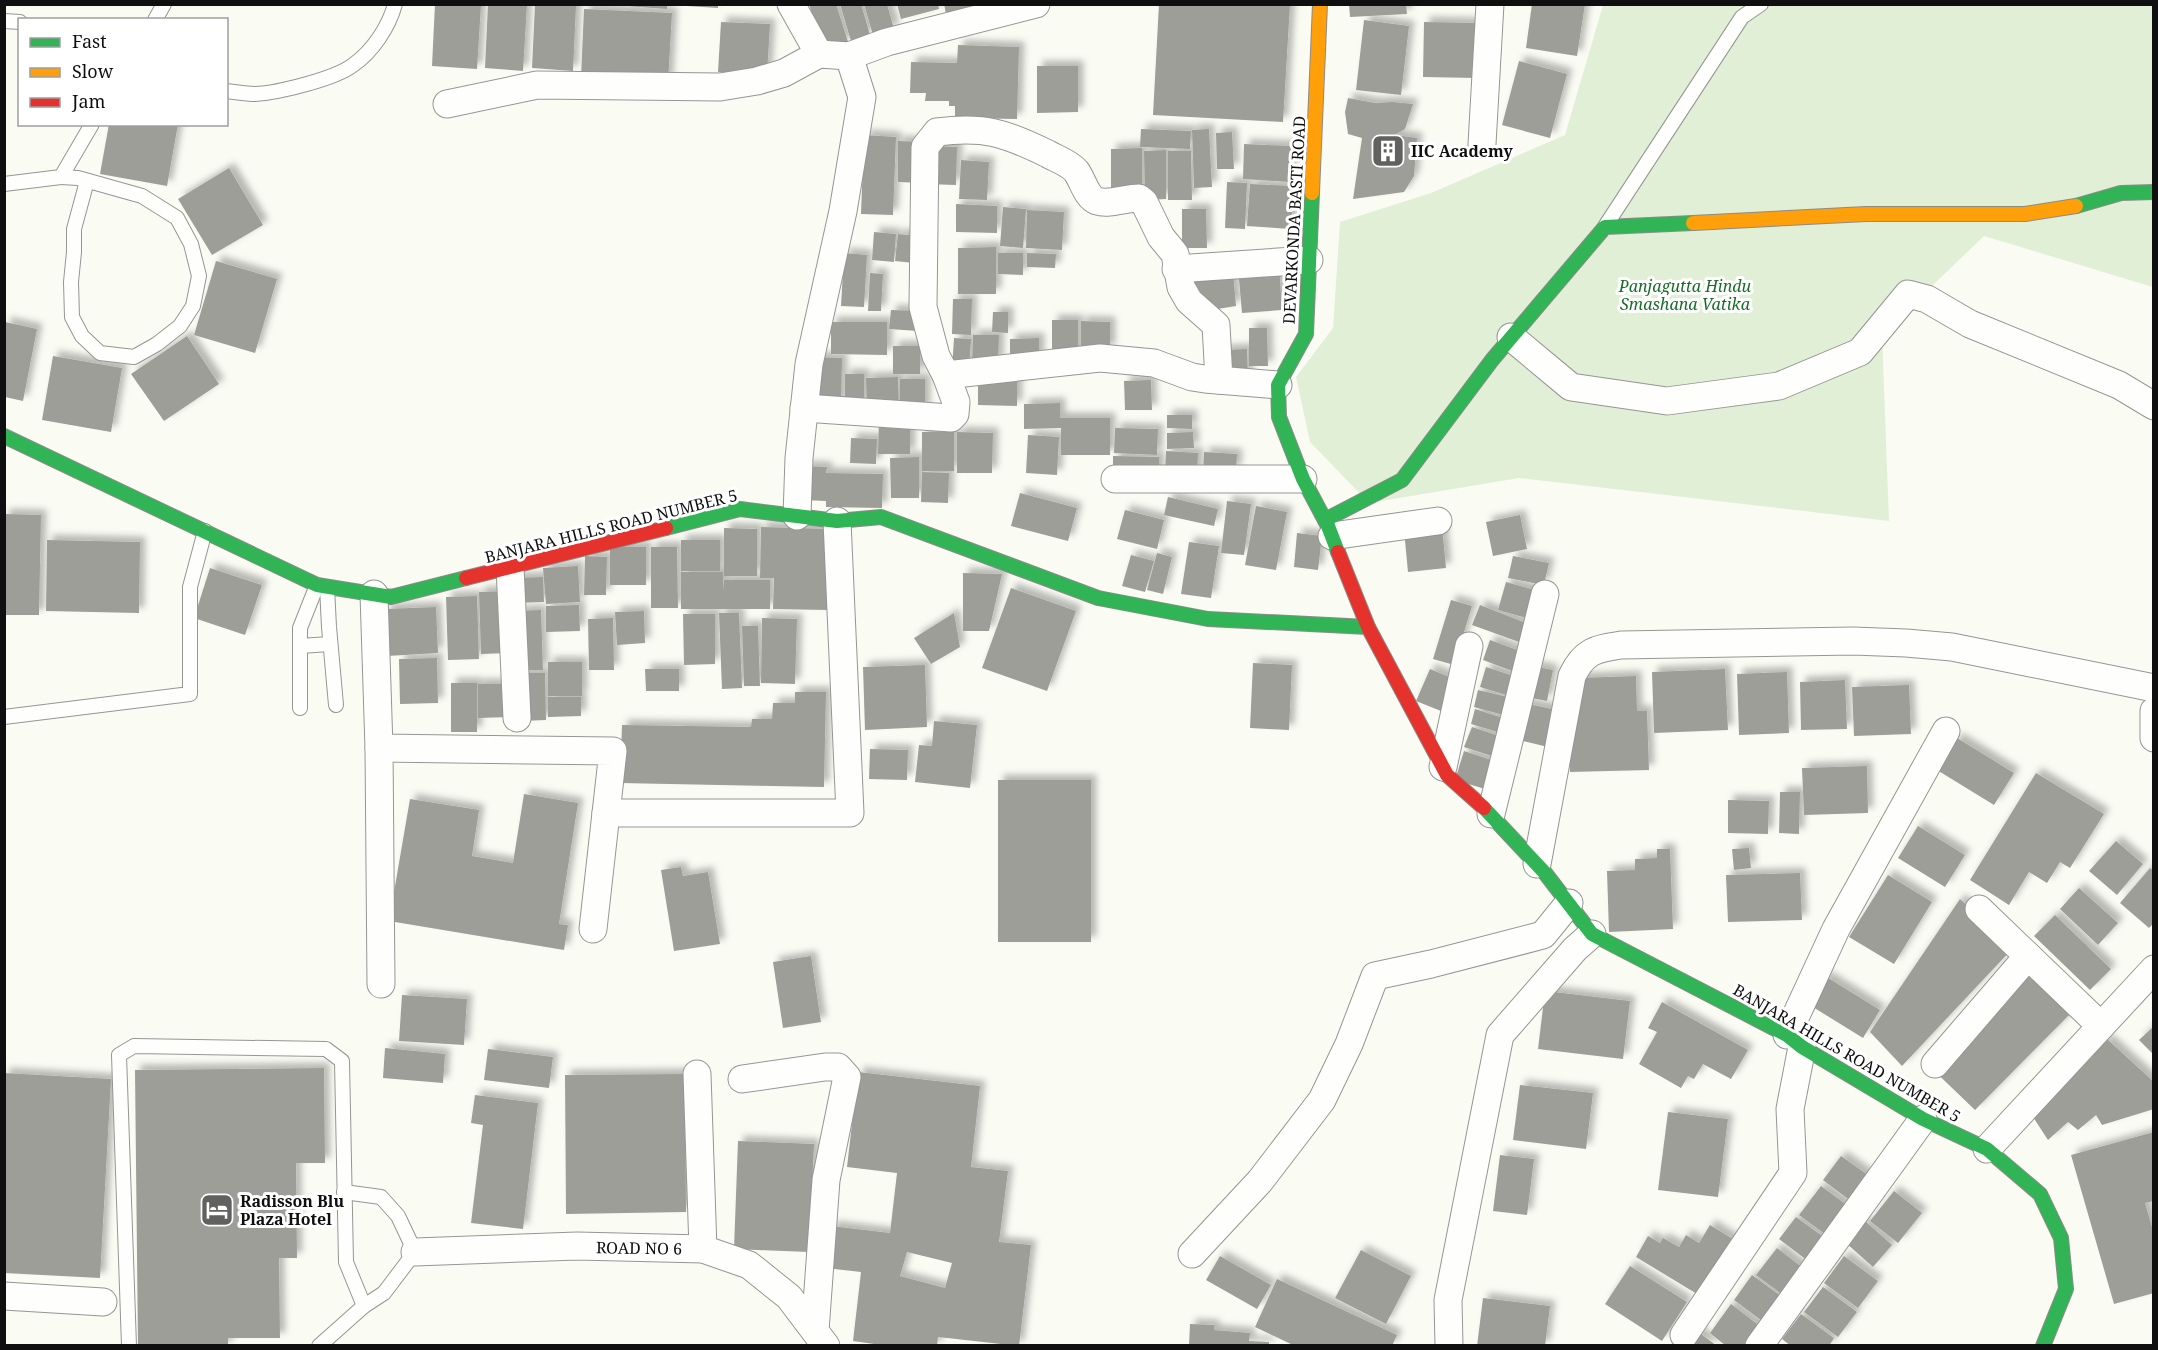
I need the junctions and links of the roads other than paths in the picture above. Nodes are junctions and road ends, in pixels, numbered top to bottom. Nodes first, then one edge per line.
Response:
1 (164, 4) edge
2 (395, 4) edge
3 (791, 4) edge
4 (1035, 4) edge
5 (1320, 4) edge
6 (1490, 4) edge
7 (1761, 4) edge
8 (156, 18) edge
9 (819, 54) junction
10 (849, 56) junction
11 (228, 91) edge
12 (447, 104) dead end
13 (91, 126) edge
14 (1482, 144) dead end
15 (61, 177) junction
16 (87, 181) junction
17 (4, 184) edge
18 (2154, 192) edge
19 (1605, 227) junction
20 (1309, 260) junction
21 (1176, 269) junction
22 (1511, 337) junction
23 (946, 375) junction
24 (1219, 380) junction
25 (1278, 385) junction
26 (2154, 406) edge
27 (804, 408) junction
28 (4, 436) edge
29 (1115, 479) dead end
30 (1303, 479) junction
31 (796, 516) junction
32 (837, 521) junction
33 (1438, 521) dead end
34 (1328, 528) junction
35 (204, 531) junction
36 (510, 567) junction
37 (322, 586) junction
38 (374, 594) junction
39 (1545, 594) dead end
40 (1368, 627) junction
41 (330, 644) junction
42 (300, 646) junction
43 (1469, 646) dead end
44 (2154, 688) edge
45 (336, 705) dead end
46 (300, 708) dead end
47 (2154, 711) edge
48 (4, 717) edge
49 (517, 718) dead end
50 (1946, 731) dead end
51 (2154, 738) edge
52 (379, 748) junction
53 (1443, 767) junction
54 (606, 813) junction
55 (1491, 814) junction
56 (1541, 869) junction
57 (1569, 903) junction
58 (1979, 909) dead end
59 (593, 929) dead end
60 (1592, 934) junction
61 (2028, 956) junction
62 (2154, 969) edge
63 (381, 984) dead end
64 (2101, 1026) junction
65 (1795, 1041) junction
66 (1935, 1064) dead end
67 (697, 1074) dead end
68 (742, 1079) dead end
69 (1923, 1119) junction
70 (1987, 1149) junction
71 (344, 1192) junction
72 (702, 1249) junction
73 (414, 1252) junction
74 (1192, 1254) dead end
75 (4, 1296) edge
76 (104, 1302) dead end
77 (364, 1306) junction
78 (1684, 1335) dead end
79 (821, 1338) edge
80 (129, 1346) edge
81 (319, 1346) edge
82 (1449, 1346) edge
83 (1759, 1346) edge
84 (2043, 1346) edge

1 - 8 lane
2 - 11 lane
3 - 9 street
4 - 10 street
5 - 20 street, DEVARKONDA BASTI ROAD
6 - 14 street
7 - 19 lane
9 - 10 street
9 - 12 street
10 - 27 street
13 - 15 lane
15 - 16 lane
15 - 17 lane
16 - 16 lane
18 - 19 street
19 - 22 street
20 - 21 street
20 - 25 street, DEVARKONDA BASTI ROAD
21 - 23 street
21 - 24 street
22 - 26 street
22 - 34 street
23 - 24 street
23 - 27 street
24 - 25 street
25 - 30 street, DEVARKONDA BASTI ROAD
27 - 31 street
28 - 35 street, BANJARA HILLS ROAD NUMBER 5
29 - 30 street
30 - 34 street, DEVARKONDA BASTI ROAD
31 - 32 street, BANJARA HILLS ROAD NUMBER 5
31 - 36 street, BANJARA HILLS ROAD NUMBER 5
32 - 40 street, BANJARA HILLS ROAD NUMBER 5
32 - 54 street
33 - 34 street
34 - 40 street, DEVARKONDA BASTI ROAD
35 - 37 street, BANJARA HILLS ROAD NUMBER 5
35 - 48 lane
36 - 38 street, BANJARA HILLS ROAD NUMBER 5
36 - 49 street
37 - 38 street, BANJARA HILLS ROAD NUMBER 5
37 - 41 lane
37 - 42 lane
38 - 52 street
39 - 55 street
40 - 53 street, BANJARA HILLS ROAD NUMBER 5
41 - 42 lane
41 - 45 lane
42 - 46 lane
43 - 53 street
44 - 56 street
47 - 51 street
50 - 65 street
52 - 54 street
52 - 63 street
53 - 55 street, BANJARA HILLS ROAD NUMBER 5
54 - 59 street
55 - 56 street, BANJARA HILLS ROAD NUMBER 5
56 - 57 street, BANJARA HILLS ROAD NUMBER 5
57 - 60 street, BANJARA HILLS ROAD NUMBER 5
57 - 74 street
58 - 61 street
60 - 65 street, BANJARA HILLS ROAD NUMBER 5
60 - 82 street
61 - 64 street
61 - 66 street
62 - 64 street
64 - 70 street
65 - 69 street, BANJARA HILLS ROAD NUMBER 5
65 - 78 street
67 - 72 street
68 - 79 street
69 - 70 street, BANJARA HILLS ROAD NUMBER 5
69 - 83 street
70 - 84 street, BANJARA HILLS ROAD NUMBER 5
71 - 73 lane
71 - 77 lane
71 - 80 lane
72 - 73 street, ROAD NO 6
72 - 79 street, ROAD NO 6
73 - 77 lane
75 - 76 street
77 - 81 lane

